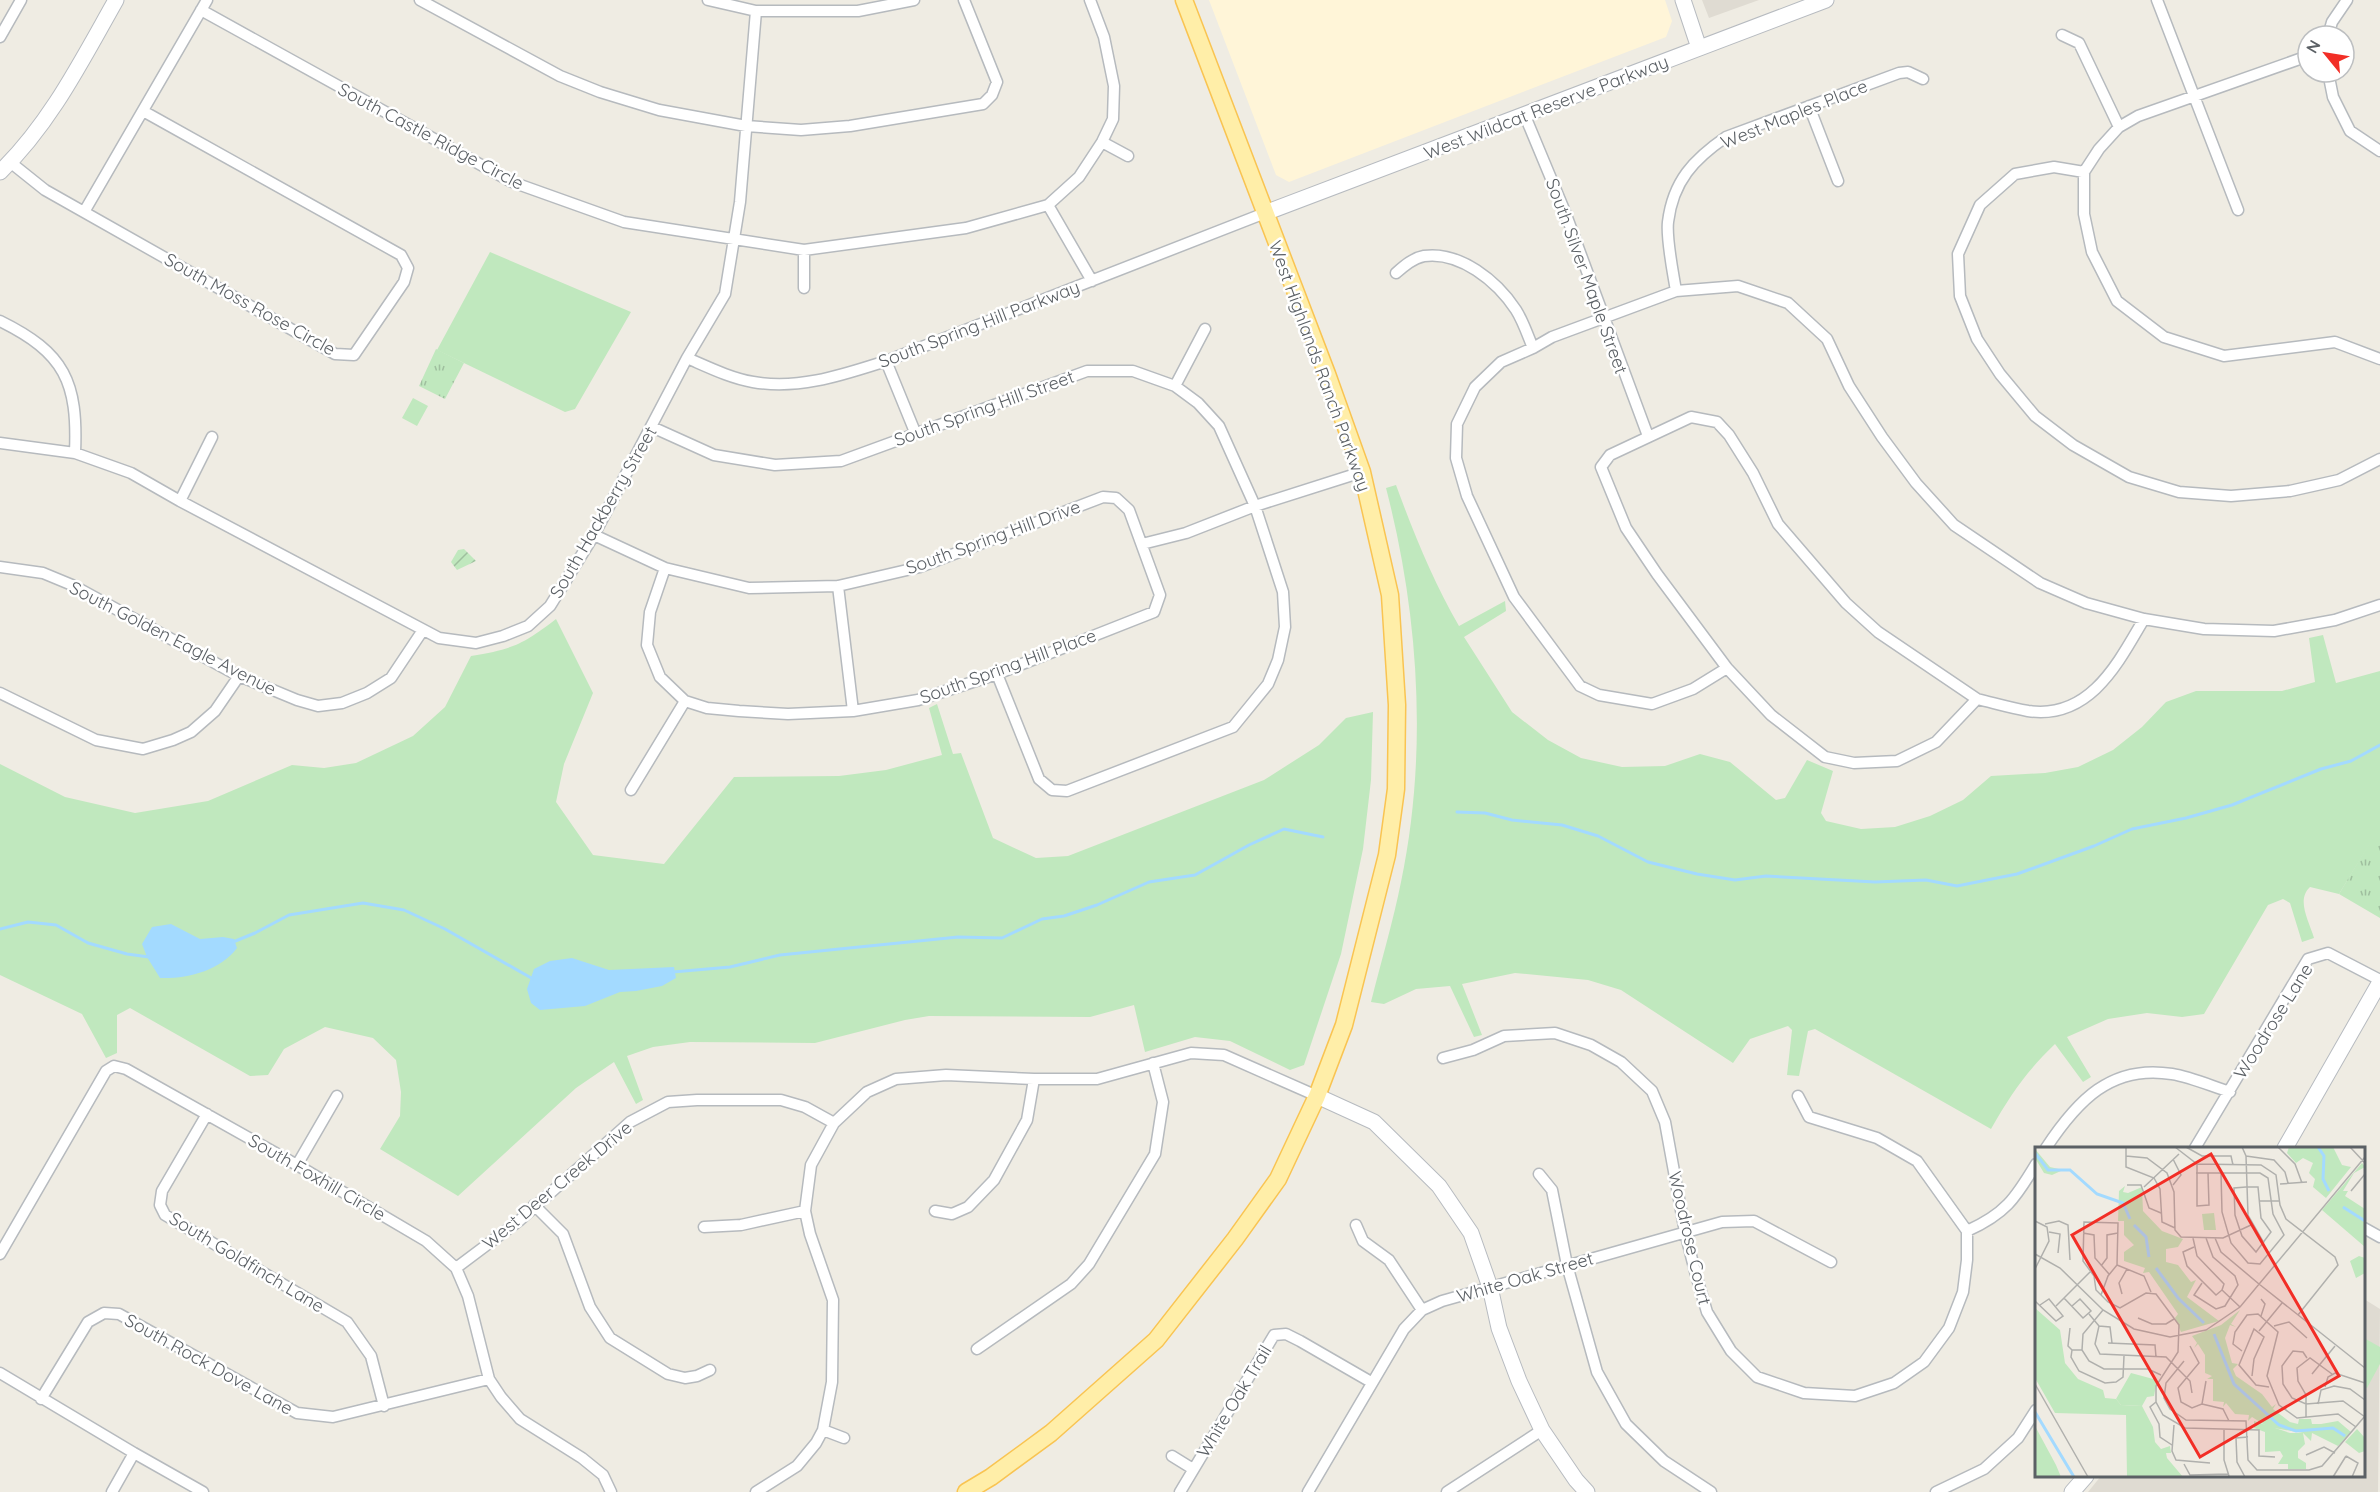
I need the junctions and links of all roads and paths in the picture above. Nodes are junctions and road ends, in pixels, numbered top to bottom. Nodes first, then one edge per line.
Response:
1 (21, 0) edge
2 (116, 0) edge
3 (207, 0) edge
4 (420, 0) edge
5 (708, 0) edge
6 (914, 0) edge
7 (963, 0) edge
8 (1090, 0) edge
9 (1184, 0) edge
10 (1683, 0) edge
11 (1826, 0) edge
12 (2157, 0) edge
13 (2347, 0) edge
14 (201, 10) junction
15 (756, 11) junction
16 (2331, 24) edge
17 (2062, 34) dead end
18 (0, 38) edge
19 (1699, 48) junction
20 (2296, 60) edge
21 (1923, 79) dead end
22 (2330, 84) edge
23 (2192, 95) junction
24 (1809, 106) junction
25 (143, 111) junction
26 (1526, 116) junction
27 (746, 126) junction
28 (2119, 127) junction
29 (1102, 142) junction
30 (2380, 151) edge
31 (1128, 156) dead end
32 (5, 167) edge
33 (2084, 172) junction
34 (1838, 181) dead end
35 (1048, 205) junction
36 (2238, 210) dead end
37 (84, 212) junction
38 (1265, 213) junction
39 (733, 240) junction
40 (804, 250) junction
41 (1396, 273) dead end
42 (1092, 281) junction
43 (804, 288) dead end
44 (1676, 291) junction
45 (1603, 319) junction
46 (0, 321) edge
47 (1205, 329) dead end
48 (1533, 348) junction
49 (687, 358) junction
50 (2380, 359) edge
51 (886, 361) junction
52 (1175, 386) junction
53 (652, 427) junction
54 (915, 432) junction
55 (1648, 436) junction
56 (212, 438) dead end
57 (0, 443) edge
58 (75, 453) junction
59 (2380, 459) edge
60 (1362, 472) junction
61 (180, 501) junction
62 (1255, 506) junction
63 (594, 535) junction
64 (1142, 544) junction
65 (0, 567) edge
66 (665, 568) junction
67 (838, 586) junction
68 (2380, 605) edge
69 (2144, 619) junction
70 (423, 630) junction
71 (1727, 668) junction
72 (997, 674) junction
73 (239, 676) junction
74 (0, 693) edge
75 (1977, 699) junction
76 (685, 701) junction
77 (853, 711) junction
78 (631, 790) dead end
79 (2380, 981) edge
80 (1443, 1058) dead end
81 (1153, 1063) junction
82 (1034, 1079) junction
83 (2229, 1092) junction
84 (1317, 1095) junction
85 (337, 1096) dead end
86 (1798, 1096) dead end
87 (207, 1114) junction
88 (834, 1123) junction
89 (2047, 1147) edge
90 (2196, 1147) edge
91 (2286, 1147) edge
92 (297, 1165) junction
93 (2035, 1167) edge
94 (1539, 1174) dead end
95 (534, 1205) junction
96 (805, 1211) junction
97 (935, 1211) dead end
98 (1356, 1225) dead end
99 (704, 1227) dead end
100 (2365, 1229) edge
101 (1967, 1231) junction
102 (1685, 1232) junction
103 (2380, 1237) edge
104 (0, 1254) edge
105 (1831, 1262) dead end
106 (1567, 1266) junction
107 (456, 1268) junction
108 (1490, 1287) junction
109 (1422, 1310) junction
110 (977, 1349) dead end
111 (710, 1370) dead end
112 (0, 1373) edge
113 (489, 1379) junction
114 (1371, 1382) junction
115 (41, 1399) junction
116 (384, 1406) junction
117 (2035, 1413) edge
118 (823, 1430) junction
119 (1542, 1430) junction
120 (844, 1438) dead end
121 (134, 1453) junction
122 (1172, 1456) dead end
123 (1193, 1469) junction
124 (2085, 1477) edge
125 (112, 1492) edge
126 (203, 1492) edge
127 (611, 1492) edge
128 (756, 1492) edge
129 (966, 1492) edge
130 (1180, 1492) edge
131 (1308, 1492) edge
132 (1447, 1492) edge
133 (1587, 1492) edge
134 (1711, 1492) edge
135 (1936, 1492) edge
136 (2072, 1492) edge

1 - 18 street
2 - 32 street
3 - 14 street
4 - 27 street
5 - 15 street
6 - 15 street
7 - 27 street
8 - 29 street, South Castle Ridge Circle
9 - 38 main road, West Highlands Ranch Parkway
10 - 19 street
11 - 19 street, West Wildcat Reserve Parkway
12 - 23 street
13 - 16 street
14 - 25 street
14 - 39 street, South Castle Ridge Circle
15 - 27 street, South Hackberry Street
17 - 28 street
19 - 26 street, West Wildcat Reserve Parkway
20 - 23 street
21 - 24 street, West Maples Place
22 - 30 street
23 - 28 street
23 - 36 street
24 - 34 street
24 - 44 street, West Maples Place
25 - 37 street
25 - 37 street, South Moss Rose Circle
26 - 38 street, West Wildcat Reserve Parkway
26 - 45 street, South Silver Maple Street
27 - 39 street, South Hackberry Street
28 - 33 street
29 - 31 street
29 - 35 street, South Castle Ridge Circle
32 - 37 street, South Moss Rose Circle
33 - 50 street
33 - 59 street
35 - 40 street, South Castle Ridge Circle
35 - 42 street
38 - 42 street, South Spring Hill Parkway
38 - 60 main road, West Highlands Ranch Parkway
39 - 40 street, South Castle Ridge Circle
39 - 49 street, South Hackberry Street
40 - 43 street
41 - 48 street
42 - 51 street, South Spring Hill Parkway
44 - 45 street
44 - 69 street
45 - 48 street
45 - 55 street, South Silver Maple Street
46 - 58 street
47 - 52 street
48 - 71 street
49 - 51 street, South Spring Hill Parkway
49 - 53 street, South Hackberry Street
51 - 54 street
52 - 54 street, South Spring Hill Street
52 - 62 street, South Spring Hill Street
53 - 54 street, South Spring Hill Street
53 - 63 street, South Hackberry Street
55 - 71 street
55 - 75 street
56 - 61 street
57 - 58 street, South Hackberry Street
58 - 61 street, South Hackberry Street
60 - 62 street
60 - 84 main road, West Highlands Ranch Parkway
61 - 70 street, South Hackberry Street
62 - 64 street
62 - 72 street, South Spring Hill Street
63 - 66 street, South Spring Hill Drive
63 - 70 street, South Hackberry Street
64 - 67 street, South Spring Hill Drive
64 - 72 street, South Spring Hill Place
65 - 73 street, South Golden Eagle Avenue
66 - 67 street, South Spring Hill Drive
66 - 76 street, South Spring Hill Place
67 - 77 street
68 - 69 street
69 - 75 street
70 - 73 street, South Golden Eagle Avenue
71 - 75 street
72 - 77 street, South Spring Hill Place
73 - 74 street
76 - 77 street, South Spring Hill Place
76 - 78 street
79 - 83 street, Woodrose Lane
79 - 91 street
80 - 102 street, Woodrose Court
81 - 82 street
81 - 84 street
81 - 110 street
82 - 88 street
82 - 97 street
83 - 89 street
83 - 90 street, Woodrose Lane
84 - 108 street
84 - 129 main road, West Highlands Ranch Parkway
85 - 92 street
86 - 101 street
87 - 92 street, South Foxhill Circle
87 - 104 street, South Foxhill Circle
87 - 116 street, South Goldfinch Lane
88 - 95 street, West Deer Creek Drive
88 - 96 street
92 - 107 street, South Foxhill Circle
93 - 101 street
94 - 106 street
95 - 107 street, West Deer Creek Drive
95 - 111 street
96 - 99 street
96 - 118 street
98 - 109 street
100 - 103 street
101 - 102 street, Woodrose Court
102 - 105 street, White Oak Street
102 - 106 street, White Oak Street
106 - 108 street, White Oak Street
106 - 134 street
107 - 113 street, South Foxhill Circle
108 - 109 street, White Oak Street
108 - 119 street
109 - 114 street, White Oak Street
112 - 115 street
113 - 116 street, South Rock Dove Lane
113 - 127 street, South Foxhill Circle
114 - 123 street, White Oak Trail
114 - 131 street, White Oak Street
115 - 116 street, South Rock Dove Lane
115 - 121 street
117 - 135 street
118 - 120 street
118 - 128 street
119 - 132 street
119 - 133 street
121 - 125 street
121 - 126 street
122 - 123 street, White Oak Trail
123 - 130 street, White Oak Trail
124 - 136 street

